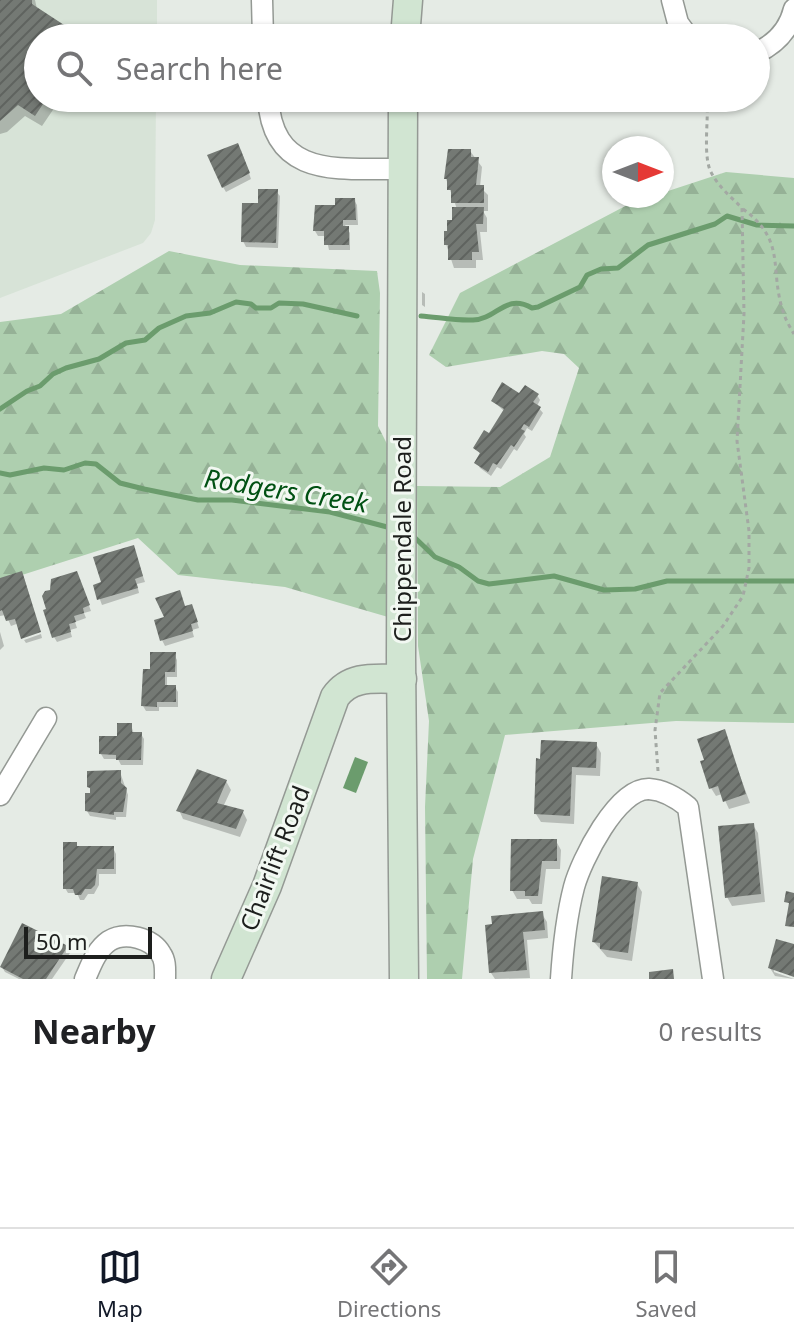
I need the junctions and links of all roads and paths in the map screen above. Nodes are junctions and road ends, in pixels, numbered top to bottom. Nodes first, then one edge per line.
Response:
1 (262, 0) edge
2 (408, 0) edge
3 (672, 0) edge
4 (794, 9) edge
5 (263, 24) edge
6 (406, 24) edge
7 (679, 24) edge
8 (770, 44) edge
9 (269, 112) edge
10 (403, 112) edge
11 (708, 112) edge
12 (402, 169) junction
13 (742, 208) junction
14 (794, 334) edge
15 (402, 686) junction
16 (46, 718) dead end
17 (657, 791) junction
18 (0, 795) edge
19 (85, 979) edge
20 (165, 979) edge
21 (226, 979) edge
22 (404, 979) edge
23 (561, 979) edge
24 (713, 979) edge

1 - 5 street
2 - 6 street
3 - 7 street
4 - 8 street
9 - 12 street
10 - 12 street, Chippendale Road
11 - 13 path
12 - 15 street, Chippendale Road
13 - 14 path
13 - 17 path
15 - 21 street, Chairlift Road
15 - 22 street, Chippendale Road
16 - 18 street
17 - 23 street
17 - 24 street
19 - 20 street

